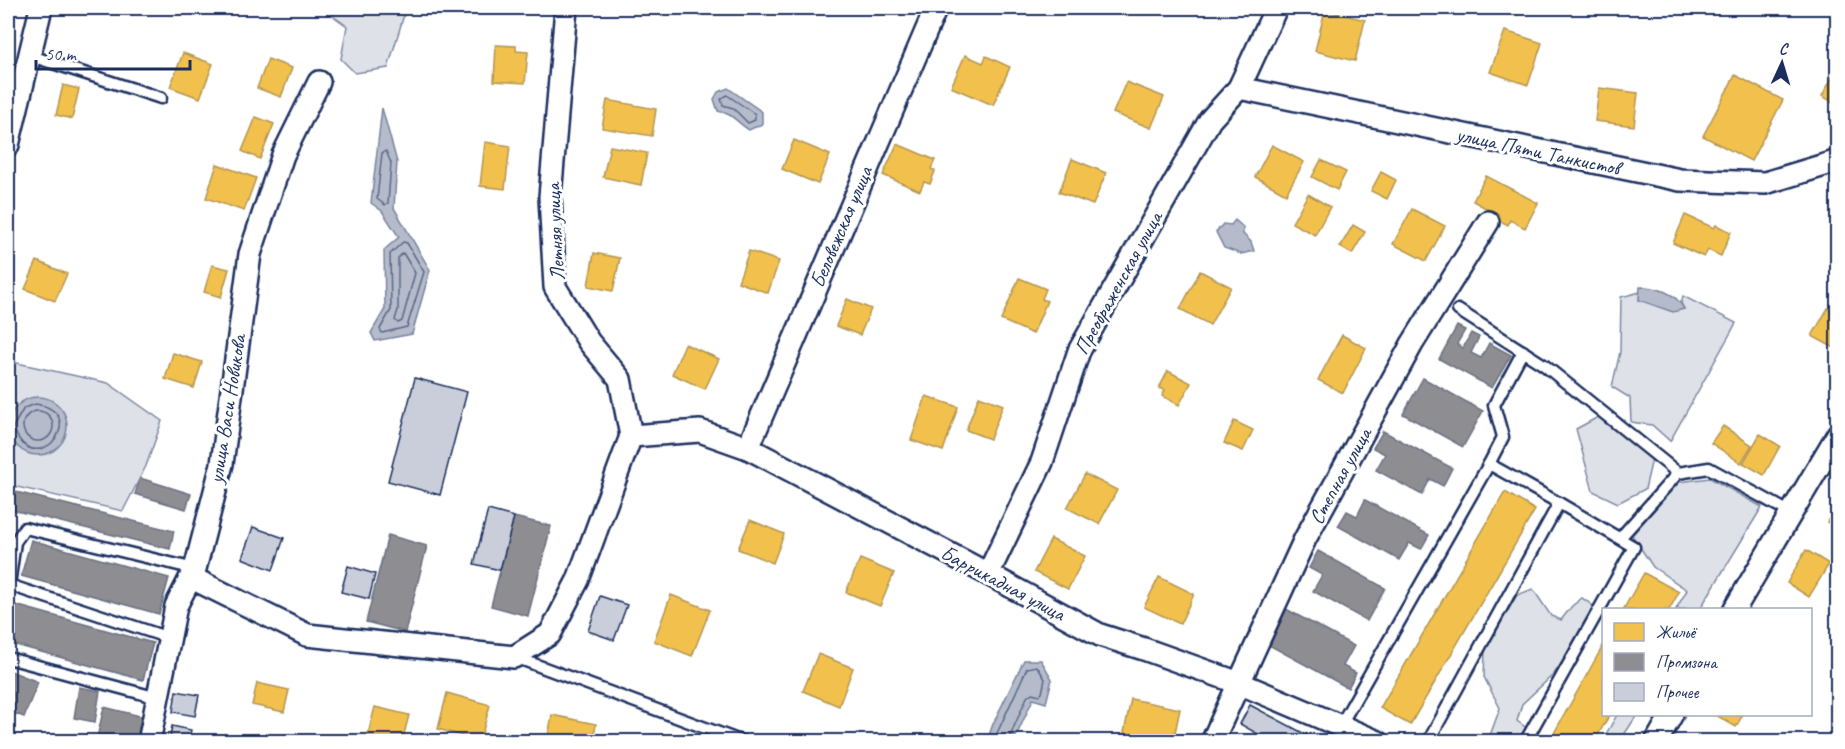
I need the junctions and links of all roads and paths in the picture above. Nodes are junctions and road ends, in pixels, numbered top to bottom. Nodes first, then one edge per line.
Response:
1 (42, 8) edge
2 (566, 8) edge
3 (936, 8) edge
4 (1276, 8) edge
5 (31, 56) junction
6 (320, 82) dead end
7 (1239, 88) junction
8 (161, 98) dead end
9 (8, 145) edge
10 (1838, 161) edge
11 (1488, 222) dead end
12 (1458, 310) dead end
13 (1523, 351) junction
14 (1838, 434) edge
15 (631, 436) junction
16 (748, 448) junction
17 (1489, 464) junction
18 (1678, 472) junction
19 (1559, 503) junction
20 (1791, 513) junction
21 (1620, 538) junction
22 (193, 574) junction
23 (988, 574) junction
24 (1735, 608) edge
25 (169, 638) junction
26 (514, 657) junction
27 (8, 658) edge
28 (1239, 683) junction
29 (158, 698) junction
30 (1671, 716) edge
31 (1340, 726) junction
32 (149, 741) edge
33 (743, 741) edge
34 (1212, 741) edge
35 (1378, 741) edge
36 (1428, 741) edge
37 (1525, 741) edge
38 (1656, 741) edge

1 - 5 street
2 - 15 street, Летняя улица
3 - 16 street, Беловежская улица
4 - 7 street, Преображенская улица
5 - 8 lane
5 - 9 street
6 - 22 street, улица Васи Новикова
7 - 10 street, улица Пяти Танкистов
7 - 23 street, Преображенская улица
11 - 28 street, Степная улица
12 - 13 lane
13 - 17 lane
13 - 18 lane
14 - 20 street
15 - 16 street, Баррикадная улица
15 - 26 street
16 - 23 street, Баррикадная улица
17 - 19 lane
17 - 31 lane
18 - 20 lane
18 - 21 lane
19 - 21 lane
19 - 36 lane
20 - 24 street
21 - 37 lane
22 - 25 street, улица Васи Новикова
22 - 25 lane
22 - 26 street
23 - 28 street, Баррикадная улица
25 - 29 street, улица Васи Новикова
26 - 33 lane
27 - 29 lane
28 - 31 street, Баррикадная улица
28 - 34 street, Степная улица
29 - 32 street, улица Васи Новикова
30 - 38 street
31 - 35 street, Баррикадная улица

